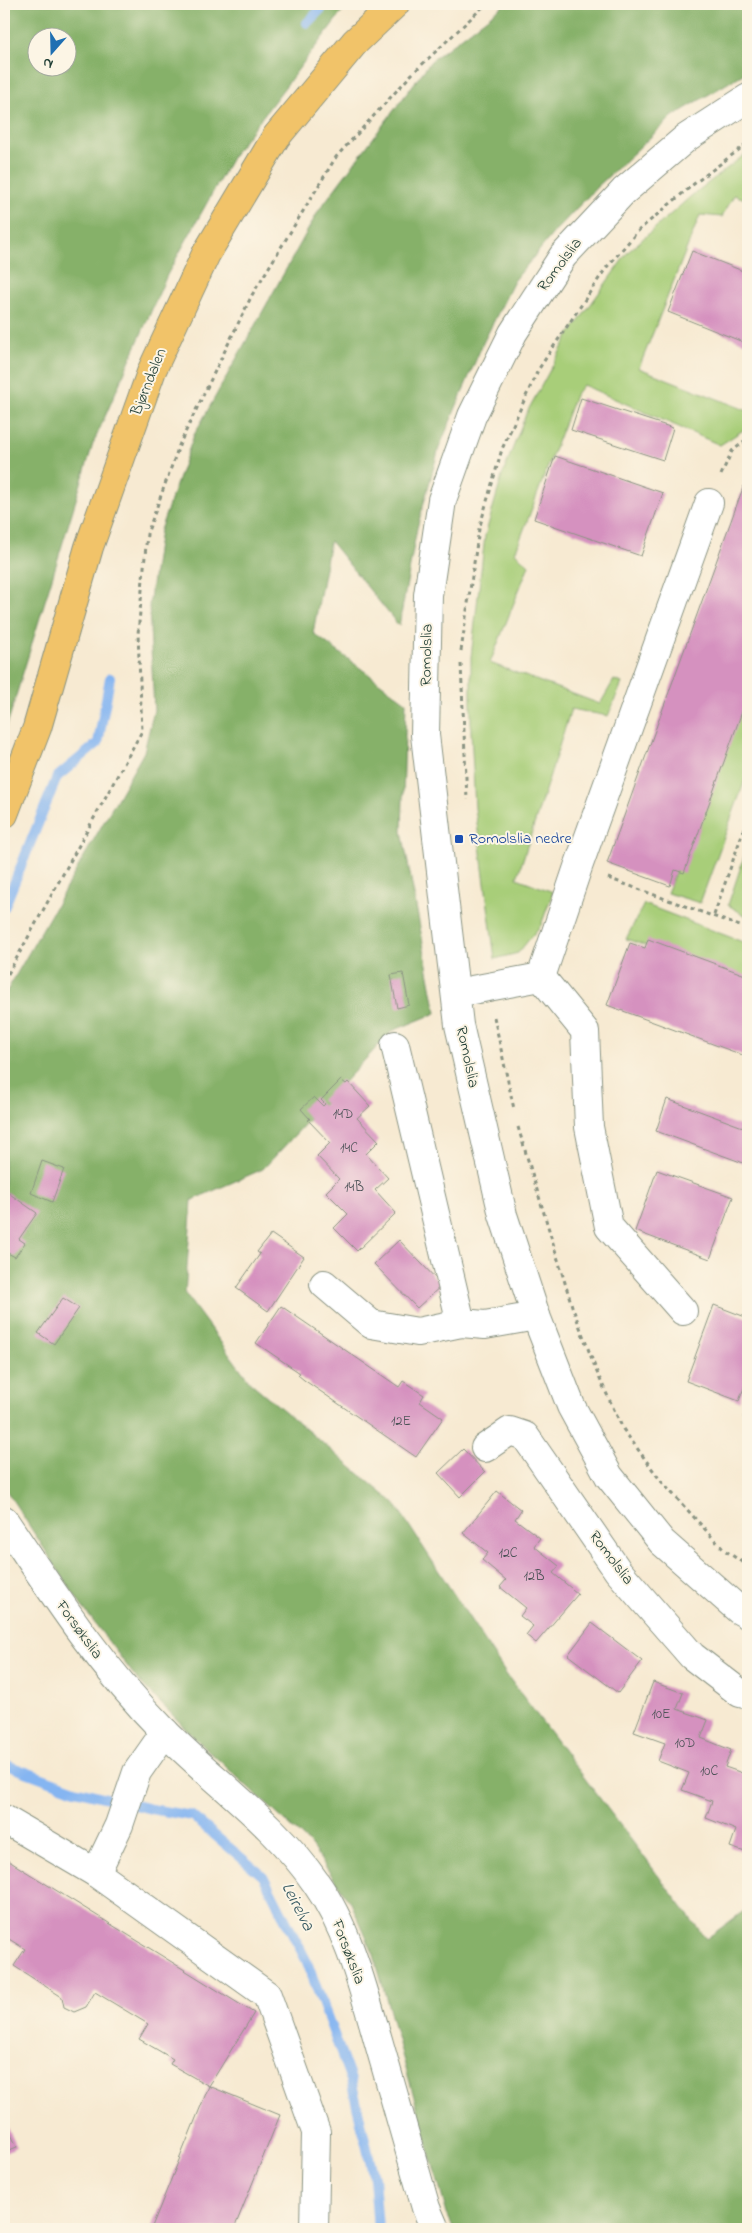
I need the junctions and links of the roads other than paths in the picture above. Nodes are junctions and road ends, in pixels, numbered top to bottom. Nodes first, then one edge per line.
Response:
1 (395, 4) edge
2 (748, 98) edge
3 (709, 503) road end
4 (4, 814) edge
5 (541, 977) junction
6 (456, 993) junction
7 (395, 1045) dead end
8 (324, 1284) dead end
9 (683, 1311) dead end
10 (536, 1316) junction
11 (461, 1323) junction
12 (485, 1448) dead end
13 (4, 1520) edge
14 (748, 1615) edge
15 (748, 1695) edge
16 (165, 1732) junction
17 (4, 1819) edge
18 (96, 1872) junction
19 (314, 2229) edge
20 (435, 2229) edge

1 - 4 main road, Bjørndalen
2 - 6 street, Romolslia
3 - 5 street
5 - 6 street
5 - 9 street
6 - 10 street, Romolslia
7 - 11 street
8 - 11 street
10 - 11 street
10 - 14 street, Romolslia
12 - 15 street, Romolslia
13 - 16 street, Forsøkslia
16 - 18 street
16 - 20 street, Forsøkslia
17 - 18 street
18 - 19 street

